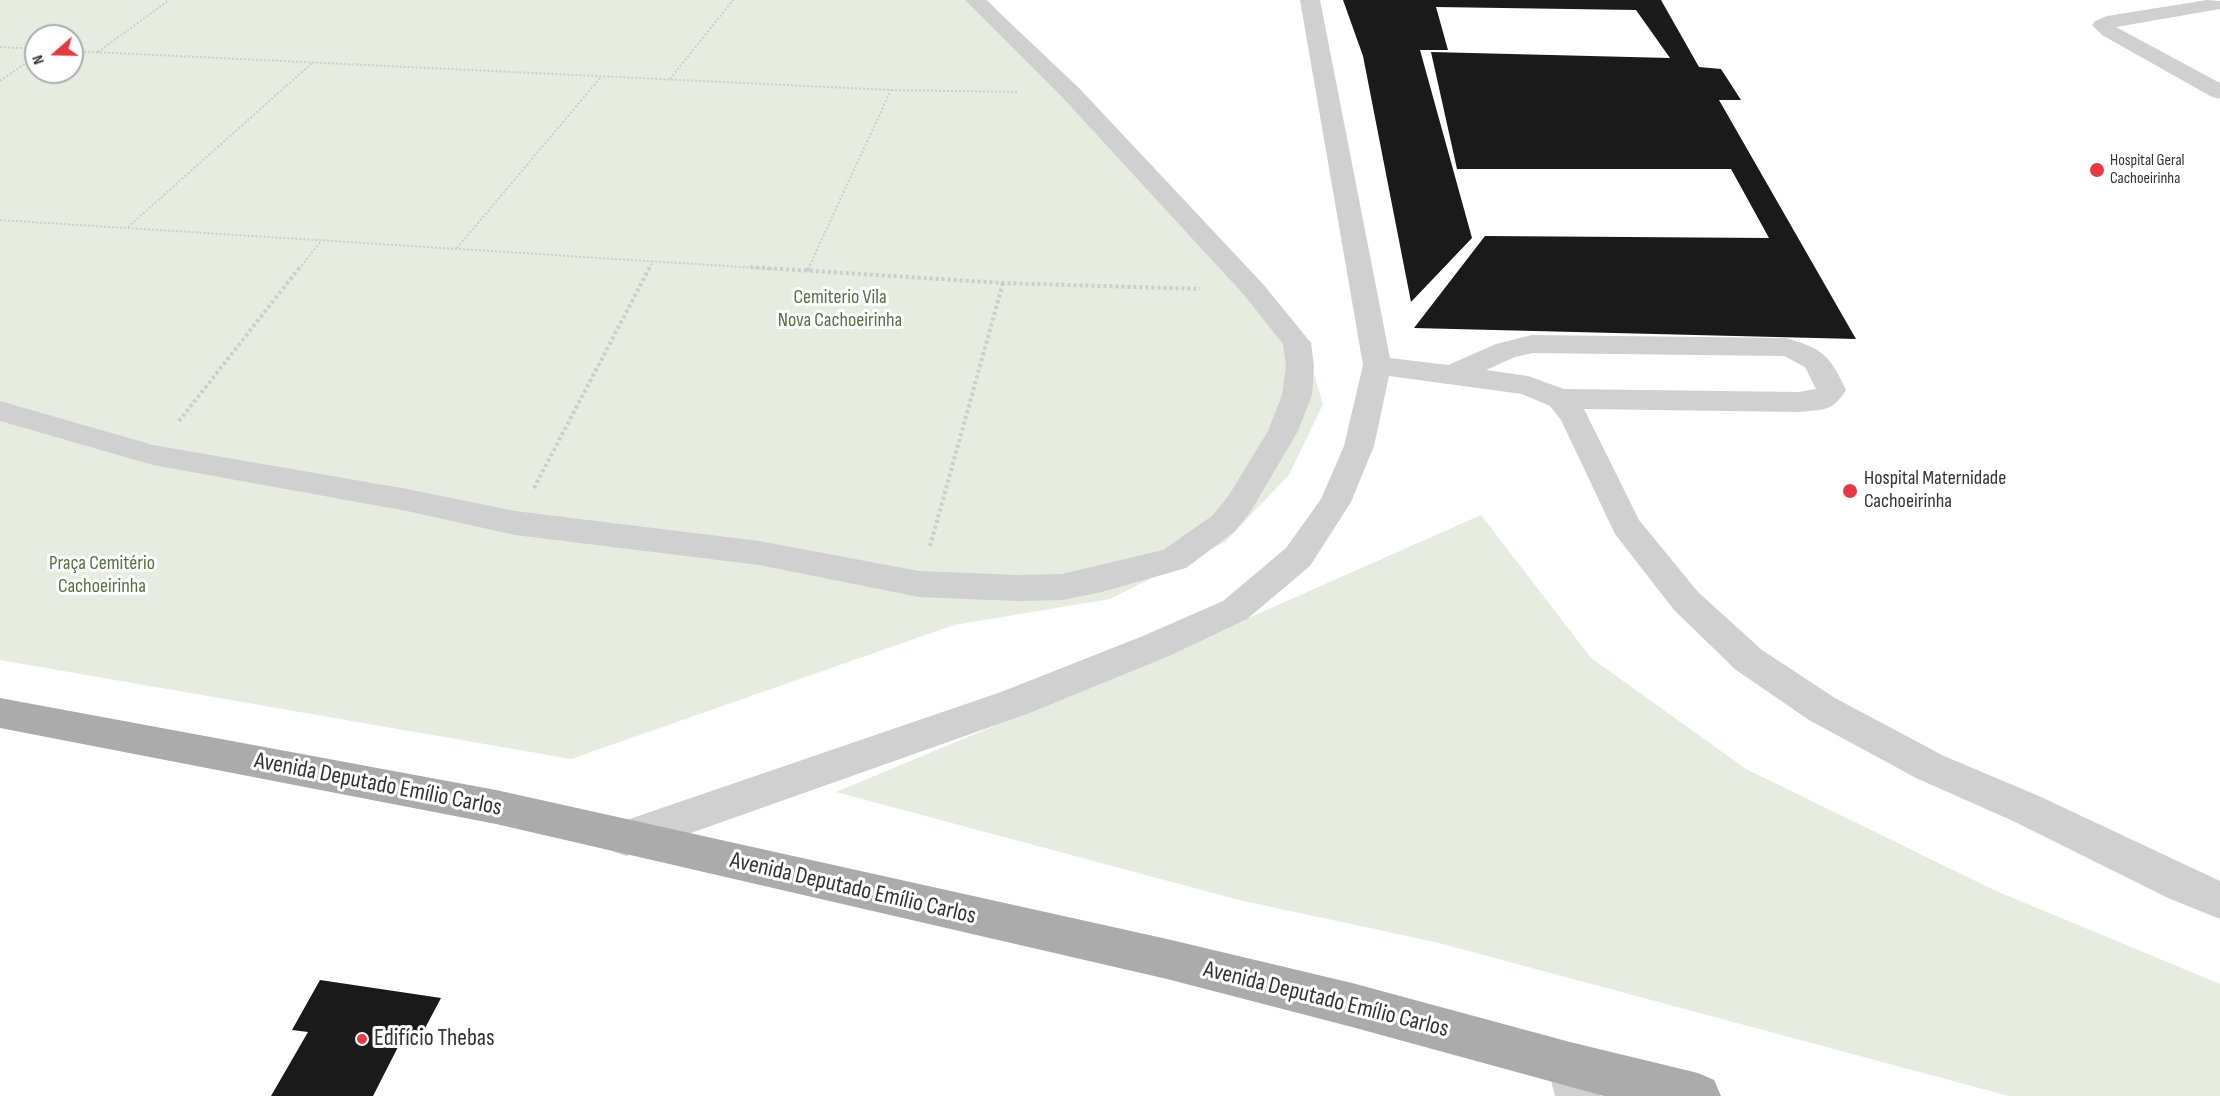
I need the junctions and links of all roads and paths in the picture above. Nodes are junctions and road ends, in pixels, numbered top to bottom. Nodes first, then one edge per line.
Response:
1 (170, 0) edge
2 (733, 0) edge
3 (975, 0) edge
4 (1311, 0) edge
5 (2212, 5) edge
6 (0, 47) edge
7 (24, 48) edge
8 (84, 51) edge
9 (98, 52) junction
10 (313, 62) junction
11 (24, 64) edge
12 (602, 76) junction
13 (670, 79) junction
14 (0, 81) edge
15 (891, 90) junction
16 (2220, 92) edge
17 (1071, 93) junction
18 (0, 220) edge
19 (127, 228) junction
20 (322, 240) junction
21 (457, 248) junction
22 (653, 261) junction
23 (807, 271) junction
24 (1003, 283) junction
25 (1254, 290) junction
26 (1377, 365) junction
27 (1451, 375) junction
28 (1560, 399) junction
29 (0, 411) edge
30 (153, 455) junction
31 (515, 523) junction
32 (919, 584) junction
33 (0, 713) edge
34 (626, 838) junction
35 (2220, 900) edge
36 (1574, 1080) edge
37 (1698, 1096) edge

1 - 9 path
2 - 13 path
3 - 17 street
4 - 26 street
5 - 16 street
6 - 7 path
8 - 9 path
9 - 10 path
10 - 12 path
10 - 19 path
11 - 14 path
12 - 13 path
12 - 21 path
13 - 15 path
15 - 17 path
15 - 23 path
17 - 25 street
18 - 19 path
19 - 20 path
20 - 21 path
20 - 30 path
21 - 22 path
22 - 23 path
22 - 31 path
23 - 24 path
24 - 25 path
24 - 32 path
25 - 32 street
26 - 27 street
26 - 34 street
27 - 28 street
27 - 28 street
28 - 35 street
29 - 30 street
30 - 31 street
31 - 32 street
33 - 34 main road, Avenida Deputado Emílio Carlos
34 - 36 main road, Avenida Deputado Emílio Carlos
36 - 37 main road, Avenida Deputado Emílio Carlos

